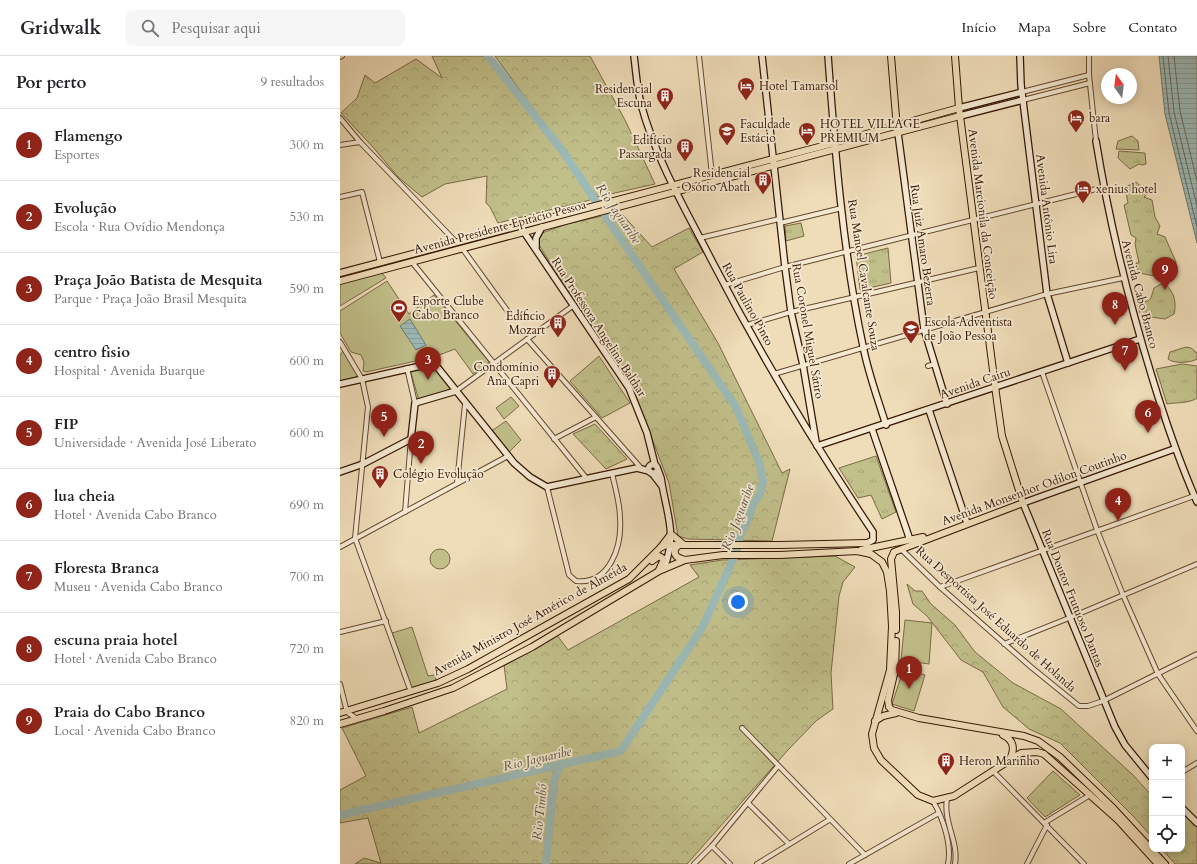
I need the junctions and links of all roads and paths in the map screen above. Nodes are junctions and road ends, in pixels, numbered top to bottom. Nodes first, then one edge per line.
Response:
1 (634, 56) edge
2 (699, 56) edge
3 (762, 56) edge
4 (828, 56) edge
5 (891, 56) edge
6 (955, 56) edge
7 (1020, 56) edge
8 (1089, 56) edge
9 (1089, 75) junction
10 (1090, 83) junction
11 (1022, 92) junction
12 (1023, 100) junction
13 (959, 108) junction
14 (960, 116) junction
15 (340, 118) edge
16 (897, 125) junction
17 (898, 133) junction
18 (1096, 141) joint
19 (360, 142) junction
20 (834, 143) junction
21 (340, 145) edge
22 (836, 150) junction
23 (773, 162) junction
24 (712, 175) junction
25 (673, 185) junction
26 (1104, 186) junction
27 (676, 192) junction
28 (340, 197) edge
29 (1035, 204) junction
30 (842, 208) junction
31 (973, 220) junction
32 (780, 221) junction
33 (542, 227) junction
34 (524, 232) junction
35 (910, 236) junction
36 (700, 238) junction
37 (456, 242) junction
38 (462, 248) junction
39 (536, 248) junction
40 (848, 252) junction
41 (380, 262) junction
42 (412, 262) junction
43 (784, 267) junction
44 (979, 268) junction
45 (340, 273) edge
46 (1123, 278) junction
47 (340, 281) edge
48 (917, 282) junction
49 (725, 285) junction
50 (1047, 294) junction
51 (854, 296) junction
52 (574, 305) junction
53 (791, 312) junction
54 (985, 312) junction
55 (509, 313) dead end
56 (747, 325) junction
57 (924, 329) junction
58 (527, 339) junction
59 (1140, 339) junction
60 (340, 342) edge
61 (343, 348) junction
62 (863, 348) junction
63 (340, 353) edge
64 (1068, 363) junction
65 (494, 364) junction
66 (935, 364) junction
67 (804, 365) junction
68 (928, 366) dead end
69 (407, 368) junction
70 (1042, 372) junction
71 (774, 374) junction
72 (362, 379) junction
73 (340, 384) edge
74 (995, 387) junction
75 (456, 391) junction
76 (415, 403) junction
77 (465, 404) junction
78 (947, 404) junction
79 (929, 410) junction
80 (596, 417) junction
81 (886, 425) junction
82 (804, 427) junction
83 (813, 428) junction
84 (872, 429) junction
85 (411, 439) junction
86 (554, 439) junction
87 (817, 446) junction
88 (1174, 449) junction
89 (508, 456) junction
90 (363, 464) junction
91 (655, 466) junction
92 (639, 467) junction
93 (340, 472) edge
94 (651, 472) junction
95 (612, 473) junction
96 (587, 479) junction
97 (1080, 482) junction
98 (457, 483) junction
99 (662, 486) junction
100 (547, 487) junction
101 (1196, 499) edge
102 (1023, 503) junction
103 (405, 512) junction
104 (967, 523) junction
105 (1097, 530) junction
106 (672, 534) junction
107 (940, 534) junction
108 (355, 538) junction
109 (910, 540) junction
110 (867, 543) joint
111 (672, 544) junction
112 (682, 544) junction
113 (340, 547) edge
114 (660, 548) junction
115 (901, 548) junction
116 (1042, 550) junction
117 (857, 551) junction
118 (685, 560) junction
119 (1197, 564) edge
120 (640, 570) junction
121 (661, 570) junction
122 (940, 587) junction
123 (1123, 595) junction
124 (1070, 618) junction
125 (386, 621) junction
126 (340, 632) edge
127 (1004, 644) junction
128 (1197, 654) edge
129 (1158, 674) junction
130 (340, 684) edge
131 (411, 692) junction
132 (1103, 701) junction
133 (347, 712) junction
134 (896, 713) junction
135 (340, 714) edge
136 (357, 719) junction
137 (875, 722) junction
138 (340, 724) edge
139 (742, 728) dead end
140 (994, 732) junction
141 (1197, 732) edge
142 (1010, 759) junction
143 (1197, 763) edge
144 (778, 766) junction
145 (1185, 770) edge
146 (993, 771) junction
147 (1149, 774) edge
148 (1090, 795) junction
149 (947, 799) junction
150 (933, 801) junction
151 (748, 803) junction
152 (1185, 811) edge
153 (939, 812) junction
154 (829, 820) junction
155 (1197, 822) edge
156 (1045, 824) junction
157 (789, 844) junction
158 (712, 846) junction
159 (865, 855) junction
160 (764, 860) junction
161 (728, 862) edge
162 (694, 864) edge
163 (757, 864) edge
164 (767, 864) edge
165 (849, 864) edge
166 (948, 864) edge
167 (955, 864) edge
168 (1027, 864) edge
169 (1084, 864) edge
170 (1158, 864) edge
171 (1165, 864) edge

1 - 25 main road, Rua Paulino Pinto
2 - 24 street
3 - 23 main road, Rua Coronel Miguel Sátiro
4 - 20 main road, Rua Manoel Cavalcante Souza
5 - 16 main road
6 - 13 main road, Avenida Marcionila da Conceição
7 - 11 main road, Avenida Antônio Lira
8 - 9 street, Avenida Cabo Branco
9 - 10 street, Avenida Cabo Branco
9 - 11 street
10 - 12 street
10 - 18 street, Avenida Cabo Branco
11 - 12 main road, Avenida Antônio Lira
11 - 13 main road, Avenida Presidente Epitácio Pessoa
12 - 14 main road, Avenida Presidente Epitácio Pessoa
12 - 29 main road, Avenida Antônio Lira
13 - 14 main road, Avenida Marcionila da Conceição
13 - 16 main road, Avenida Presidente Epitácio Pessoa
14 - 17 main road, Avenida Presidente Epitácio Pessoa
14 - 31 main road, Avenida Marcionila da Conceição
15 - 19 street
16 - 17 main road
16 - 20 main road, Avenida Presidente Epitácio Pessoa
17 - 22 main road, Avenida Presidente Epitácio Pessoa
17 - 35 main road, Rua Juiz Amaro Bezerra
18 - 26 main road, Avenida Cabo Branco
19 - 21 street
19 - 37 street
20 - 22 main road, Rua Manoel Cavalcante Souza
20 - 23 main road, Avenida Presidente Epitácio Pessoa
22 - 23 main road, Avenida Presidente Epitácio Pessoa
22 - 30 main road, Rua Manoel Cavalcante Souza
23 - 24 main road, Avenida Presidente Epitácio Pessoa
23 - 27 main road, Avenida Presidente Epitácio Pessoa
23 - 32 main road, Rua Coronel Miguel Sátiro
24 - 25 main road, Avenida Presidente Epitácio Pessoa
25 - 27 main road, Rua Paulino Pinto
25 - 37 main road, Avenida Presidente Epitácio Pessoa
26 - 29 street
26 - 46 main road, Avenida Cabo Branco
27 - 33 main road, Avenida Presidente Epitácio Pessoa
27 - 36 main road, Rua Paulino Pinto
28 - 41 street
29 - 31 street
29 - 50 main road, Avenida Antônio Lira
30 - 32 street
30 - 40 main road, Rua Manoel Cavalcante Souza
31 - 35 street
31 - 44 main road, Avenida Marcionila da Conceição
32 - 36 street
32 - 43 main road, Rua Coronel Miguel Sátiro
33 - 34 main road, Avenida Presidente Epitácio Pessoa
33 - 39 main road
34 - 38 main road, Avenida Presidente Epitácio Pessoa
34 - 39 main road, Rua Professora Angelina Balthar
35 - 40 street
35 - 48 main road, Rua Juiz Amaro Bezerra
36 - 49 main road, Rua Paulino Pinto
37 - 41 main road, Avenida Presidente Epitácio Pessoa
38 - 42 main road, Avenida Presidente Epitácio Pessoa
38 - 55 street
39 - 52 main road, Rua Professora Angelina Balthar
40 - 43 street
40 - 51 main road, Rua Manoel Cavalcante Souza
41 - 45 main road, Avenida Presidente Epitácio Pessoa
42 - 47 main road, Avenida Presidente Epitácio Pessoa
42 - 65 street
43 - 49 street
43 - 53 main road, Rua Coronel Miguel Sátiro
44 - 48 street
44 - 54 main road, Avenida Marcionila da Conceição
46 - 50 street
46 - 59 main road, Avenida Cabo Branco
48 - 51 street
48 - 57 main road, Rua Juiz Amaro Bezerra
49 - 56 main road, Rua Paulino Pinto
50 - 54 street
50 - 64 main road, Avenida Antônio Lira
51 - 53 street
51 - 62 main road, Rua Manoel Cavalcante Souza
52 - 58 street
52 - 91 main road, Rua Professora Angelina Balthar
53 - 56 street
53 - 67 main road, Rua Coronel Miguel Sátiro
54 - 57 street
54 - 74 main road, Avenida Marcionila da Conceição
56 - 71 main road, Rua Paulino Pinto
57 - 62 street
57 - 66 main road, Rua Juiz Amaro Bezerra
58 - 65 street
58 - 80 street
59 - 64 main road, Avenida Cairu
59 - 88 main road, Avenida Cabo Branco
60 - 61 street
61 - 63 street
61 - 72 street
62 - 67 street
62 - 81 main road, Rua Manoel Cavalcante Souza
64 - 70 main road, Avenida Cairu
65 - 75 street
65 - 86 street
66 - 68 street
66 - 78 main road, Rua Juiz Amaro Bezerra
67 - 71 street
67 - 83 main road, Rua Coronel Miguel Sátiro
69 - 72 main road
69 - 75 main road
69 - 76 street
70 - 74 main road, Avenida Cairu
70 - 97 street
71 - 82 main road, Rua Paulino Pinto
72 - 73 main road
72 - 90 street
74 - 78 main road, Avenida Cairu
74 - 102 main road, Avenida Marcionila da Conceição
75 - 76 main road
75 - 77 main road
76 - 85 main road
77 - 89 main road
77 - 98 street
78 - 79 main road, Avenida Cairu
79 - 81 main road, Avenida Cairu
79 - 104 main road
80 - 86 street
80 - 92 street
81 - 84 main road, Avenida Cairu
82 - 83 main road
82 - 87 main road, Rua Paulino Pinto
83 - 87 main road, Rua Coronel Miguel Sátiro
84 - 87 main road, Avenida Cairu
84 - 109 main road
85 - 90 main road
85 - 103 street
86 - 96 street
87 - 110 main road, Rua Paulino Pinto
88 - 97 main road, Avenida Monsenhor Odilon Coutinho
88 - 101 main road, Avenida Cabo Branco
89 - 98 street
89 - 100 main road
90 - 93 main road
90 - 108 street
91 - 92 main road
91 - 94 main road
91 - 99 main road, Rua Professora Angelina Balthar
92 - 94 main road
92 - 95 main road
94 - 99 main road
95 - 96 main road
95 - 100 street
96 - 100 main road
97 - 102 main road, Avenida Monsenhor Odilon Coutinho
97 - 105 street
98 - 103 street
99 - 106 main road, Rua Professora Angelina Balthar
101 - 105 street
102 - 104 main road, Avenida Monsenhor Odilon Coutinho
102 - 116 main road, Rua Doutor Frutuoso Dantas
103 - 108 street
104 - 107 main road, Avenida Monsenhor Odilon Coutinho
105 - 116 street
105 - 123 street
106 - 111 main road, Rua Professora Angelina Balthar
106 - 112 main road
106 - 114 main road
107 - 109 main road
107 - 115 main road, Avenida Monsenhor Odilon Coutinho
108 - 113 street
108 - 125 street
109 - 117 main road
110 - 112 main road, Avenida Ministro José Américo de Almeida
111 - 112 main road, Avenida Ministro José Américo de Almeida
111 - 114 main road, Avenida Ministro José Américo de Almeida
111 - 121 main road, Rua Professora Angelina Balthar
112 - 118 main road
114 - 120 main road, Avenida Ministro José Américo de Almeida
115 - 122 street, Rua Desportista José Eduardo de Holanda
115 - 134 main road
116 - 122 street
116 - 124 main road, Rua Doutor Frutuoso Dantas
117 - 118 main road, Avenida Ministro José Américo de Almeida
117 - 137 main road, Avenida Ministro José Américo de Almeida
118 - 121 main road, Avenida Ministro José Américo de Almeida
119 - 123 street
120 - 121 main road
120 - 131 main road, Avenida Ministro José Américo de Almeida
121 - 136 main road, Avenida Ministro José Américo de Almeida
122 - 127 street, Rua Desportista José Eduardo de Holanda
123 - 124 street
123 - 129 street
124 - 127 street
124 - 132 main road, Rua Doutor Frutuoso Dantas
125 - 126 street
125 - 131 street
127 - 132 street, Rua Desportista José Eduardo de Holanda
128 - 129 street, Rua Desportista José Eduardo de Holanda
129 - 132 street, Rua Desportista José Eduardo de Holanda
129 - 141 street
130 - 133 street
131 - 133 main road, Avenida Ministro José Américo de Almeida
132 - 147 main road
133 - 135 main road, Avenida Ministro José Américo de Almeida
133 - 136 street
134 - 137 main road
134 - 140 main road
136 - 138 main road, Avenida Ministro José Américo de Almeida
137 - 150 main road
139 - 144 street
140 - 142 main road
140 - 171 main road
142 - 146 main road
142 - 148 main road
143 - 145 street
144 - 151 street
144 - 154 street
146 - 149 main road
146 - 156 street
148 - 156 street
148 - 170 main road
149 - 150 main road
149 - 167 street
150 - 153 street
151 - 157 street
151 - 158 street
152 - 155 main road
153 - 159 street
153 - 166 street
154 - 157 street
154 - 159 street
156 - 168 street
156 - 169 street
157 - 160 street
158 - 161 street
158 - 162 street
159 - 165 street
160 - 163 street
160 - 164 street

